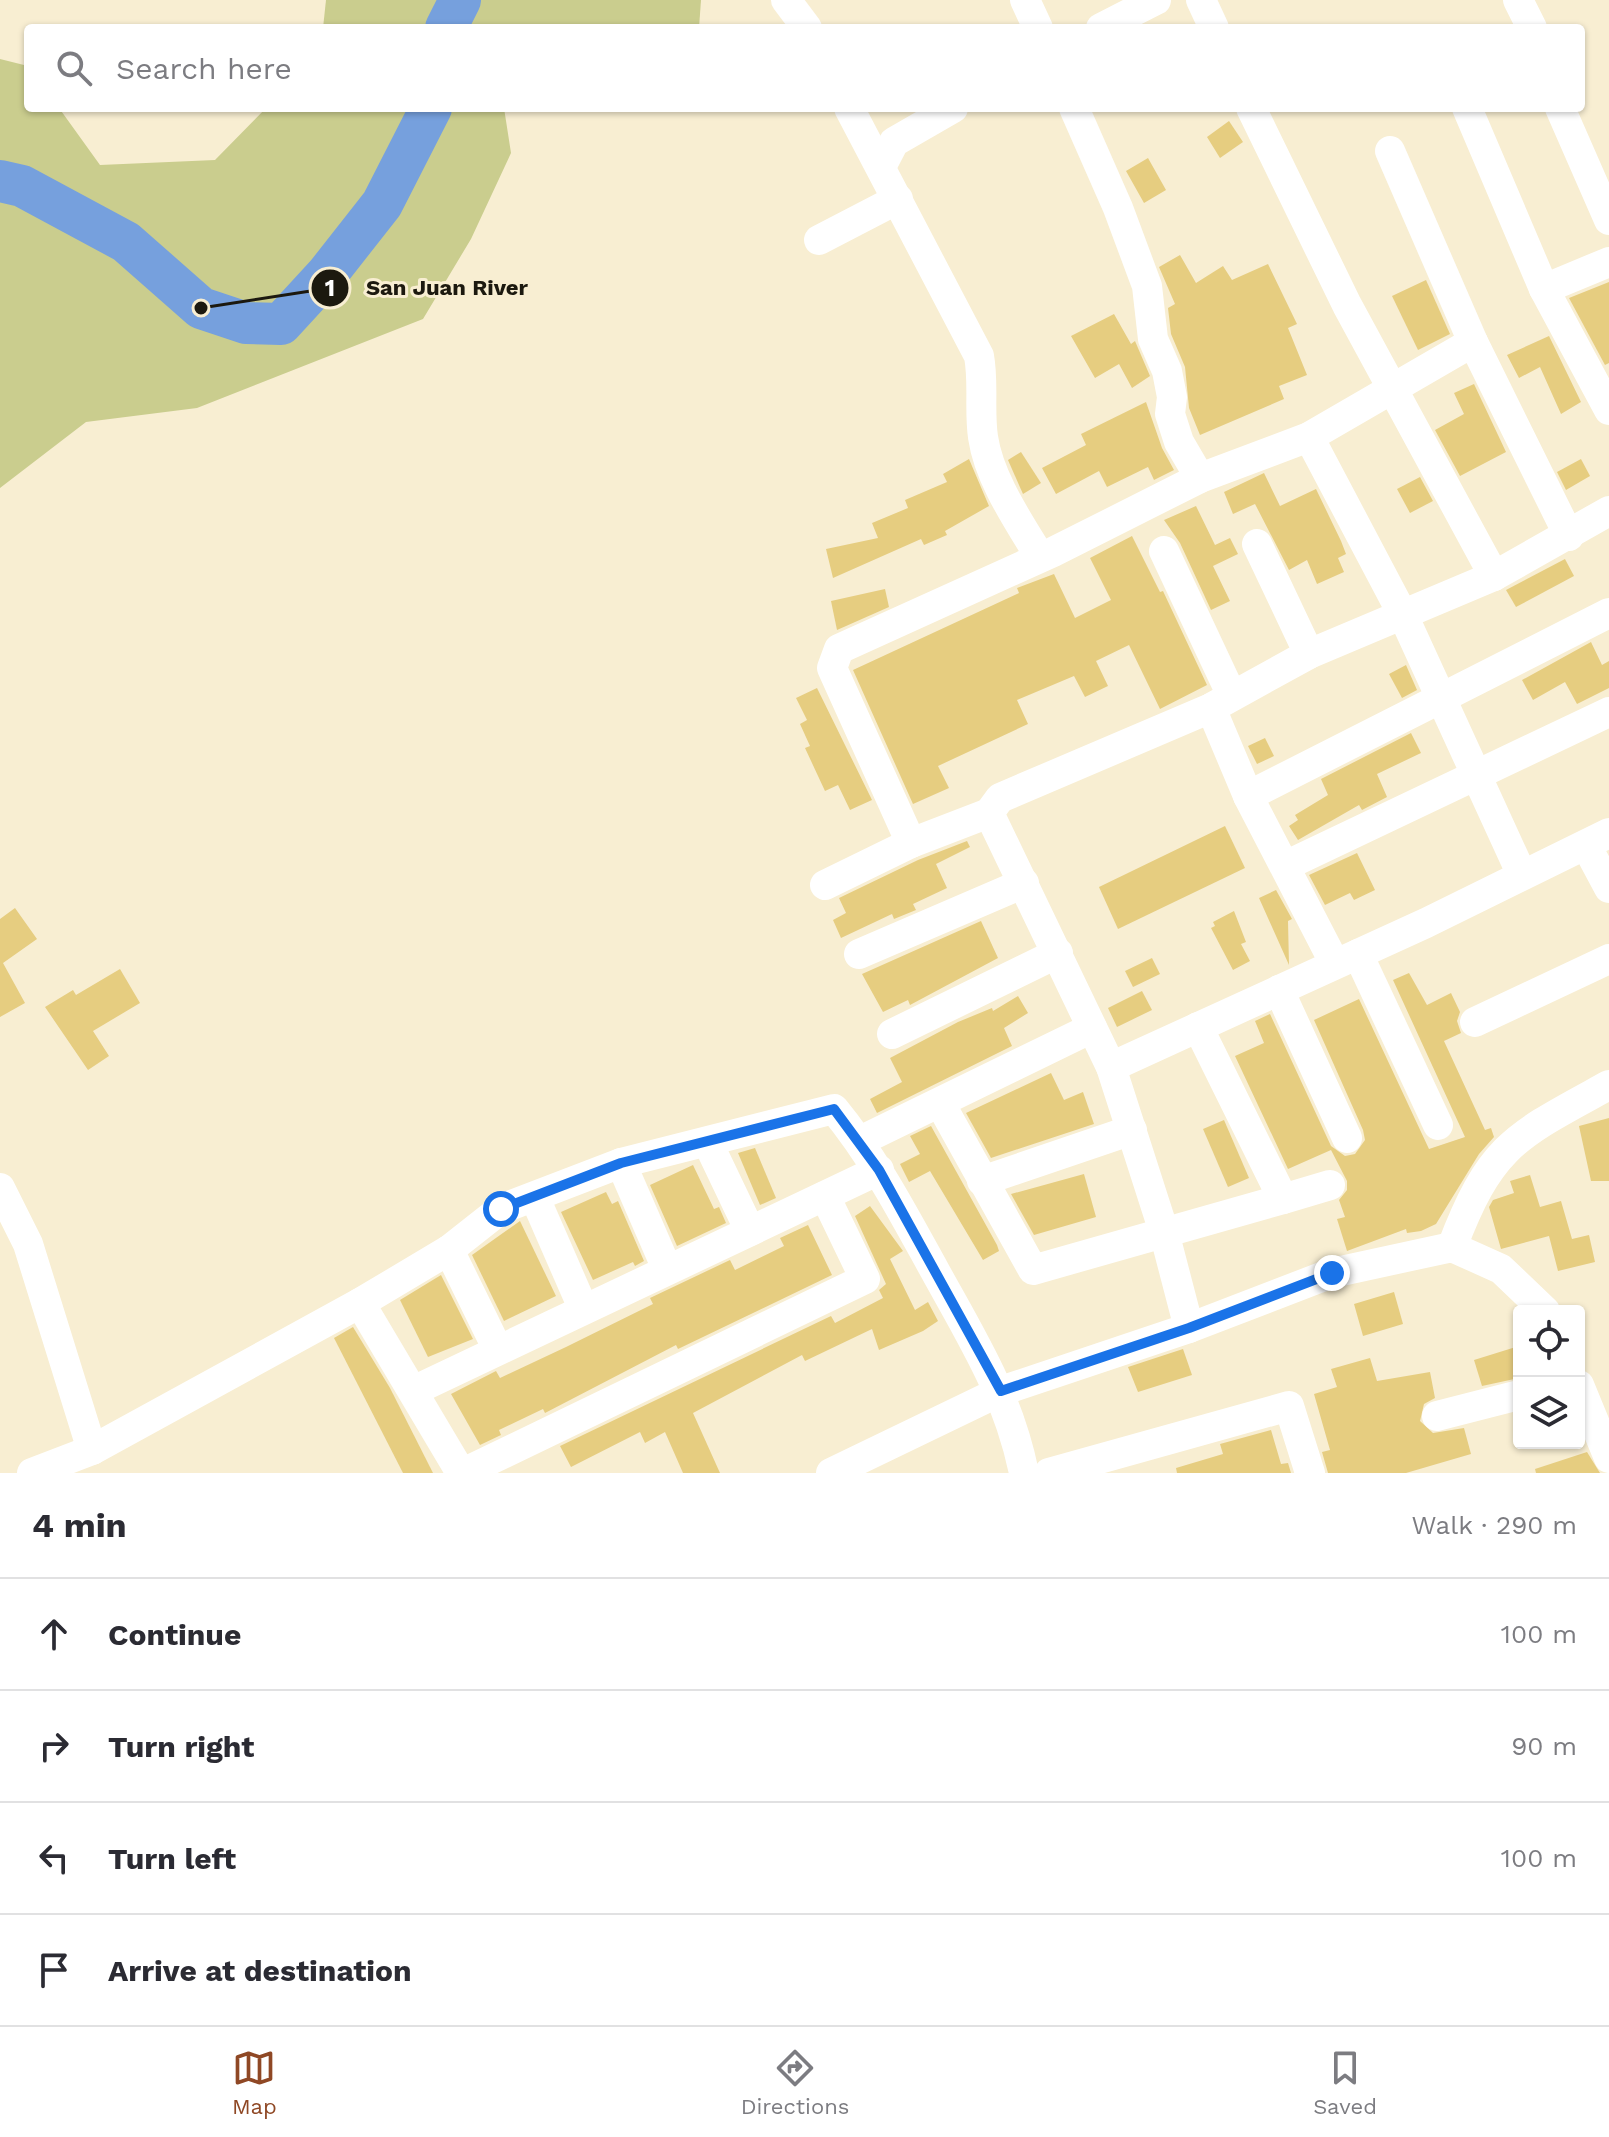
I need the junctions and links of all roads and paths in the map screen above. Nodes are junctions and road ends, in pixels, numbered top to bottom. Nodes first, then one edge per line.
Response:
1 (786, 0) edge
2 (1025, 0) edge
3 (1156, 0) edge
4 (1201, 0) edge
5 (1518, 0) edge
6 (804, 24) edge
7 (1036, 24) edge
8 (1109, 24) edge
9 (1212, 24) edge
10 (1530, 24) edge
11 (851, 112) edge
12 (946, 112) edge
13 (1076, 112) edge
14 (1253, 112) edge
15 (1469, 112) edge
16 (1562, 112) edge
17 (1390, 151) dead end
18 (881, 167) junction
19 (898, 199) junction
20 (1609, 220) edge
21 (819, 240) dead end
22 (1609, 262) edge
23 (1544, 289) junction
24 (1473, 342) junction
25 (1391, 387) junction
26 (1609, 410) edge
27 (1309, 437) junction
28 (1200, 478) junction
29 (1609, 511) edge
30 (1569, 536) junction
31 (1257, 544) dead end
32 (1164, 551) dead end
33 (1040, 557) junction
34 (1494, 576) junction
35 (1609, 613) edge
36 (1403, 615) junction
37 (1309, 654) junction
38 (1440, 698) junction
39 (1222, 702) junction
40 (1609, 712) edge
41 (1478, 776) junction
42 (1248, 796) junction
43 (989, 813) junction
44 (1598, 839) edge
45 (911, 843) junction
46 (1285, 866) junction
47 (1522, 875) junction
48 (1024, 883) junction
49 (825, 885) dead end
50 (1609, 888) edge
51 (1058, 953) junction
52 (859, 954) dead end
53 (1346, 959) junction
54 (1609, 959) edge
55 (1279, 990) junction
56 (1475, 1022) dead end
57 (1198, 1027) junction
58 (1092, 1028) junction
59 (892, 1034) dead end
60 (1111, 1067) junction
61 (1609, 1085) edge
62 (940, 1103) junction
63 (1438, 1125) dead end
64 (1132, 1130) junction
65 (1347, 1138) dead end
66 (860, 1141) junction
67 (708, 1143) junction
68 (621, 1163) junction
69 (879, 1170) junction
70 (982, 1181) junction
71 (1330, 1185) dead end
72 (0, 1188) edge
73 (825, 1196) junction
74 (535, 1198) junction
75 (1283, 1199) junction
76 (750, 1231) junction
77 (1164, 1232) junction
78 (1452, 1247) junction
79 (449, 1250) junction
80 (667, 1269) junction
81 (360, 1303) junction
82 (1539, 1305) edge
83 (583, 1308) junction
84 (1189, 1328) junction
85 (498, 1350) junction
86 (413, 1391) junction
87 (1001, 1391) junction
88 (1513, 1397) edge
89 (1585, 1400) edge
90 (1437, 1416) dead end
91 (92, 1450) junction
92 (1609, 1458) edge
93 (32, 1473) edge
94 (462, 1473) edge
95 (831, 1473) edge
96 (1024, 1473) edge
97 (1049, 1473) edge
98 (1310, 1473) edge

1 - 6 street
2 - 7 street
3 - 8 street
4 - 9 street
5 - 10 street
11 - 18 street
12 - 18 street
13 - 28 street
14 - 25 street
15 - 23 street
16 - 20 street
17 - 24 street
18 - 19 street
19 - 21 street
19 - 33 street
22 - 23 street
23 - 26 street
24 - 25 street
24 - 30 street
25 - 27 street
25 - 34 street
27 - 28 street
27 - 36 street
28 - 33 street
29 - 30 street
30 - 34 street
31 - 37 street
32 - 39 street
33 - 45 street
34 - 36 street
35 - 38 street
36 - 37 street
36 - 38 street
37 - 39 street
38 - 41 street
38 - 42 street
39 - 42 street
39 - 43 street
40 - 41 street
41 - 46 street
41 - 47 street
42 - 46 street
43 - 45 street
43 - 48 street
44 - 47 street
44 - 50 street
45 - 49 street
46 - 53 street
47 - 53 street
48 - 51 street
48 - 52 street
51 - 58 street
51 - 59 street
53 - 55 street
53 - 63 street
54 - 56 street
55 - 57 street
55 - 65 street
57 - 60 street
57 - 75 street
58 - 60 street
58 - 62 street
60 - 64 street
61 - 78 street
62 - 66 street
62 - 70 street
64 - 70 street
64 - 77 street
66 - 67 street
66 - 69 street
67 - 68 street
67 - 76 street
68 - 74 street
68 - 80 street
69 - 73 street
69 - 87 street
70 - 77 street
71 - 75 street
72 - 91 street
73 - 76 street
73 - 94 street
74 - 79 street
74 - 83 street
75 - 77 street
76 - 80 street
77 - 84 street
78 - 82 street
78 - 84 street
79 - 81 street
79 - 85 street
80 - 83 street
81 - 86 street
81 - 91 street
83 - 85 street
84 - 87 street
85 - 86 street
86 - 94 street
87 - 95 street
87 - 96 street
88 - 90 street
89 - 92 street
91 - 93 street
97 - 98 street

